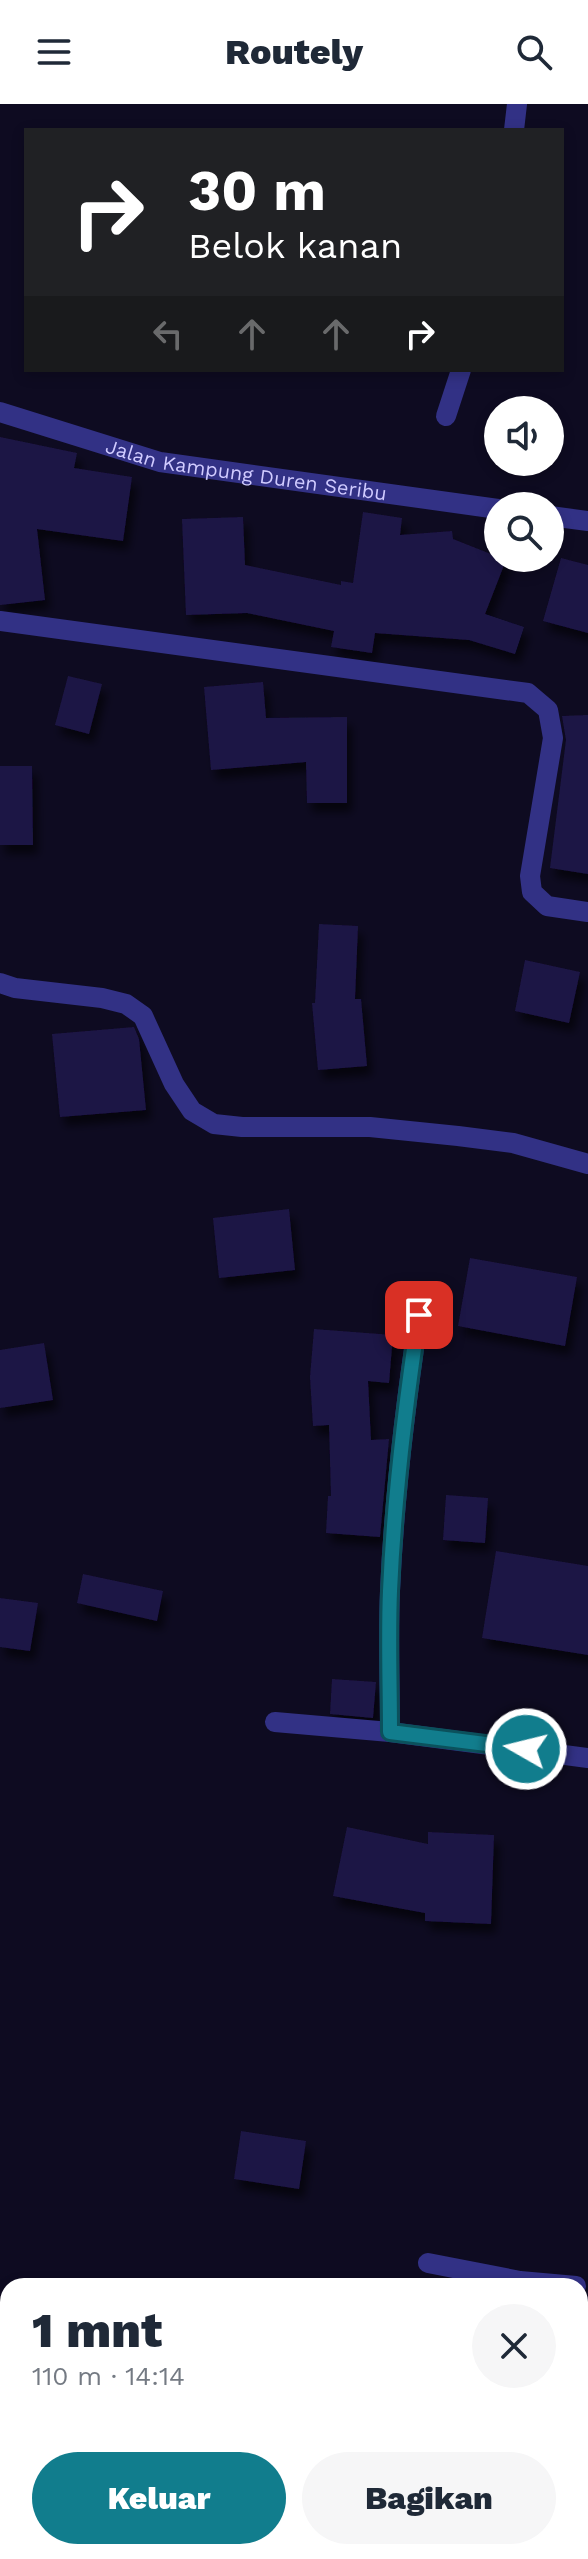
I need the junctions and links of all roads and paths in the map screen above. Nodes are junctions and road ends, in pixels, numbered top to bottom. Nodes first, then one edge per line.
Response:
1 (517, 104) edge
2 (514, 128) edge
3 (460, 372) edge
4 (0, 412) edge
5 (446, 416) dead end
6 (484, 507) edge
7 (564, 518) edge
8 (588, 521) edge
9 (0, 621) edge
10 (588, 912) edge
11 (0, 983) edge
12 (588, 1164) edge
13 (419, 1315) dead end
14 (275, 1722) dead end
15 (390, 1732) junction
16 (588, 1758) edge
17 (428, 2263) dead end
18 (505, 2278) edge

1 - 2 street
3 - 5 street
4 - 6 street, Jalan Kampung Duren Seribu
7 - 8 street
9 - 10 street
11 - 12 street
13 - 15 street
14 - 15 street
15 - 16 street
17 - 18 street

